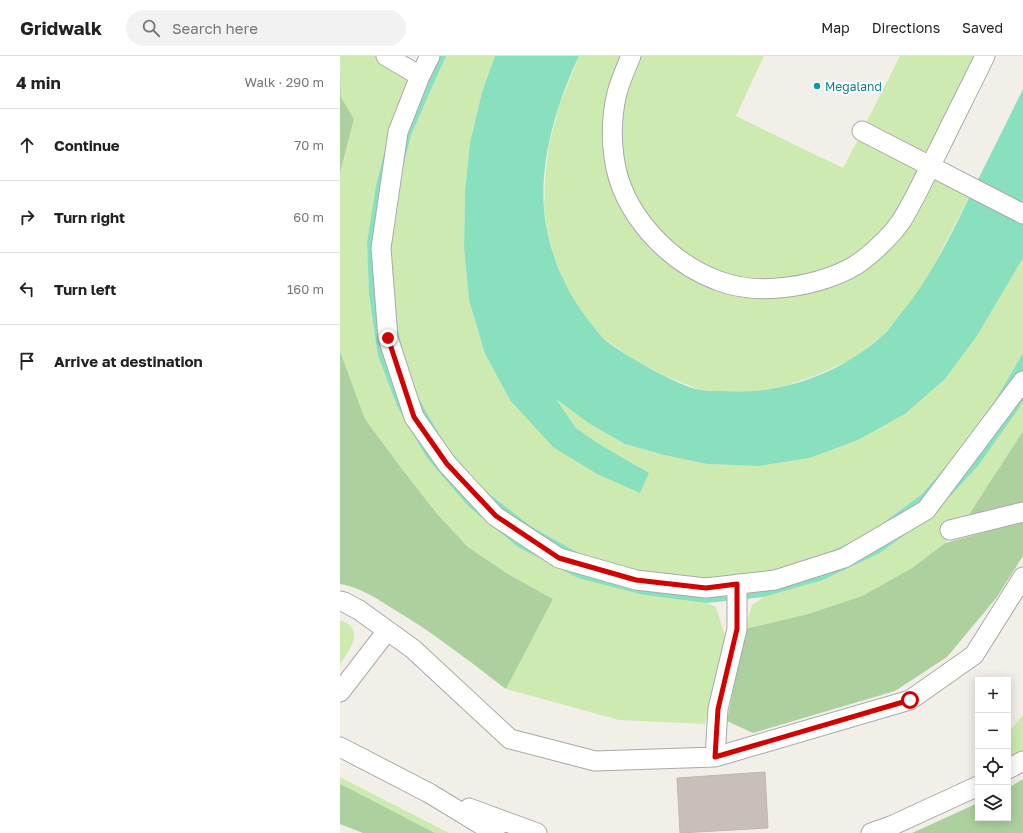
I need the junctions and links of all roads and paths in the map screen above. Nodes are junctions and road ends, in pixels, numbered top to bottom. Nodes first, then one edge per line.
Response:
1 (386, 56) edge
2 (430, 56) edge
3 (631, 56) edge
4 (985, 56) edge
5 (420, 76) junction
6 (862, 131) dead end
7 (930, 166) junction
8 (1023, 214) edge
9 (1023, 381) edge
10 (1023, 512) edge
11 (950, 530) dead end
12 (1023, 577) edge
13 (737, 584) junction
14 (340, 601) edge
15 (387, 630) junction
16 (340, 692) edge
17 (340, 747) edge
18 (715, 757) junction
19 (1023, 761) edge
20 (1011, 767) edge
21 (975, 787) edge
22 (429, 793) junction
23 (494, 833) edge
24 (537, 833) edge
25 (871, 833) edge

1 - 5 street
2 - 5 street
3 - 7 street
4 - 7 street
5 - 13 street
6 - 7 street
7 - 8 street
9 - 13 street
10 - 11 street
12 - 18 street
13 - 18 street
14 - 15 street
15 - 16 street
15 - 18 street
17 - 22 street
19 - 20 street
21 - 25 street
22 - 23 street
22 - 24 street

